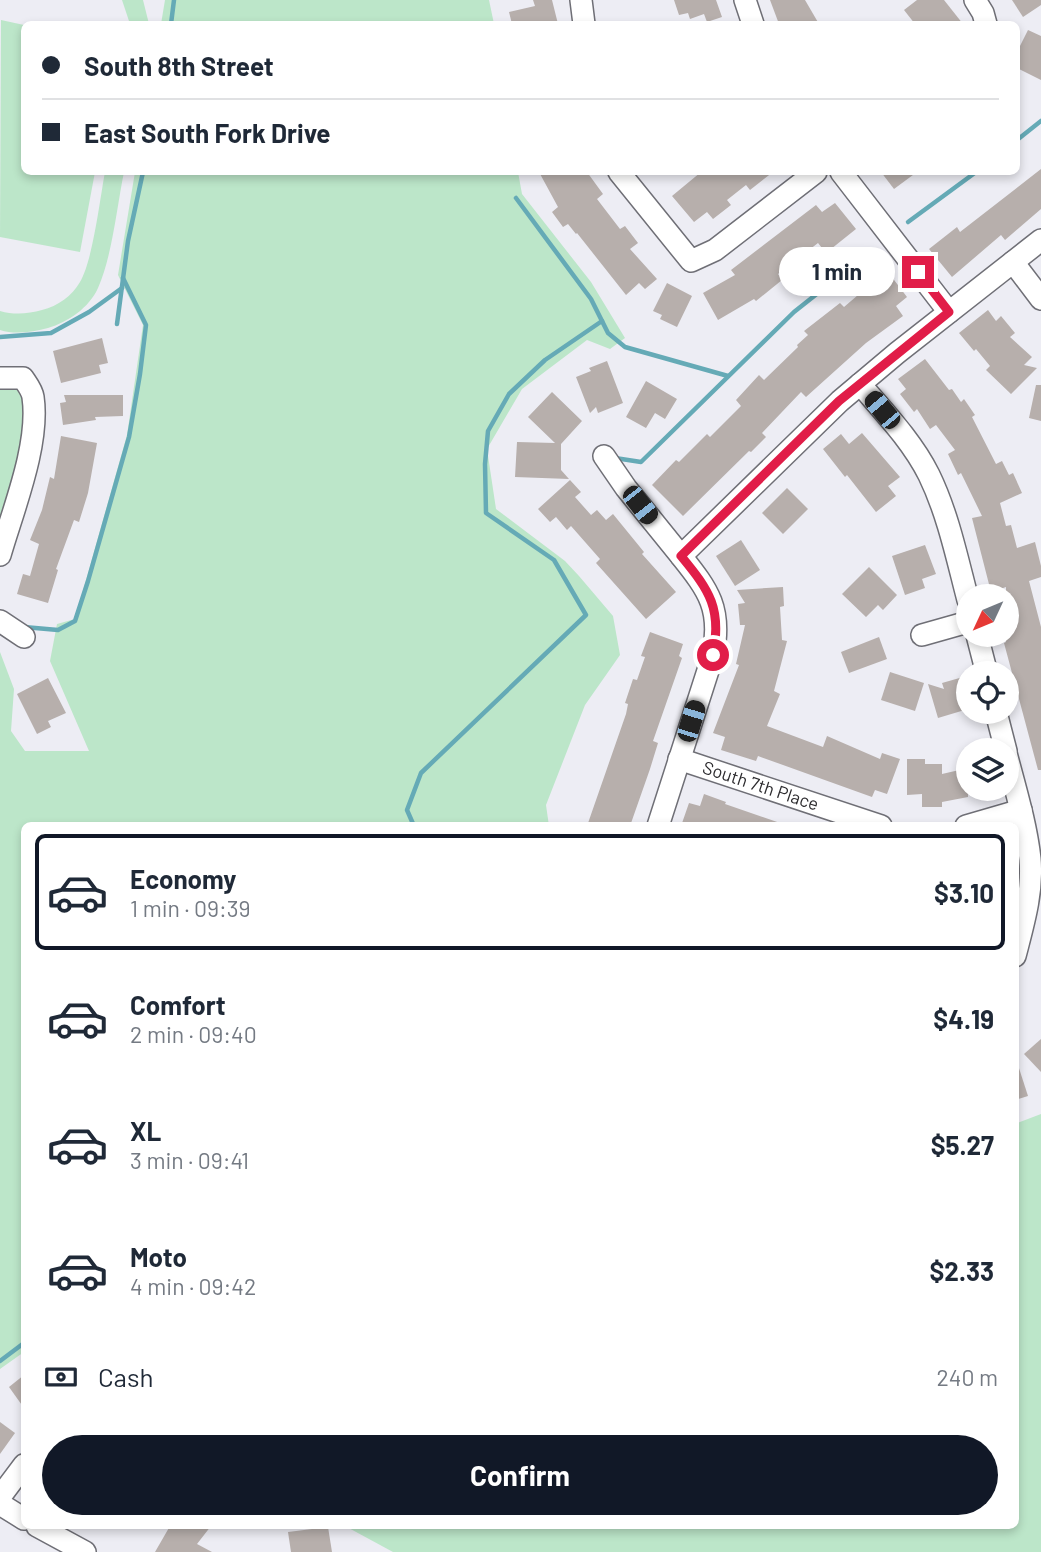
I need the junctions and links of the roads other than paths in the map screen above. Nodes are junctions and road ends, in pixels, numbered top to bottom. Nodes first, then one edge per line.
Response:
1 (581, 0) edge
2 (745, 0) edge
3 (975, 0) edge
4 (584, 21) edge
5 (751, 21) edge
6 (985, 21) edge
7 (621, 175) edge
8 (812, 175) edge
9 (843, 175) edge
10 (1041, 240) edge
11 (1013, 262) junction
12 (1041, 299) edge
13 (949, 312) junction
14 (0, 378) edge
15 (860, 384) junction
16 (604, 456) dead end
17 (0, 555) edge
18 (681, 556) junction
19 (964, 584) edge
20 (0, 621) edge
21 (956, 625) edge
22 (922, 635) dead end
23 (24, 638) dead end
24 (679, 759) junction
25 (1019, 801) edge
26 (1021, 810) junction
27 (659, 822) edge
28 (869, 822) edge
29 (980, 822) edge
30 (1019, 940) edge
31 (21, 1469) edge
32 (0, 1497) edge
33 (0, 1504) edge
34 (21, 1517) edge
35 (43, 1529) edge
36 (85, 1552) edge

1 - 4 street
2 - 5 street
3 - 6 street
7 - 8 street
9 - 13 street
10 - 11 street
11 - 12 street
11 - 13 street
13 - 15 street
14 - 17 street
15 - 18 street
15 - 19 street
16 - 18 street
18 - 24 street
20 - 23 street
21 - 22 street
24 - 27 street
24 - 28 street, South 7th Place
25 - 26 street
26 - 29 street
26 - 30 street
31 - 32 street
33 - 34 street
35 - 36 street

